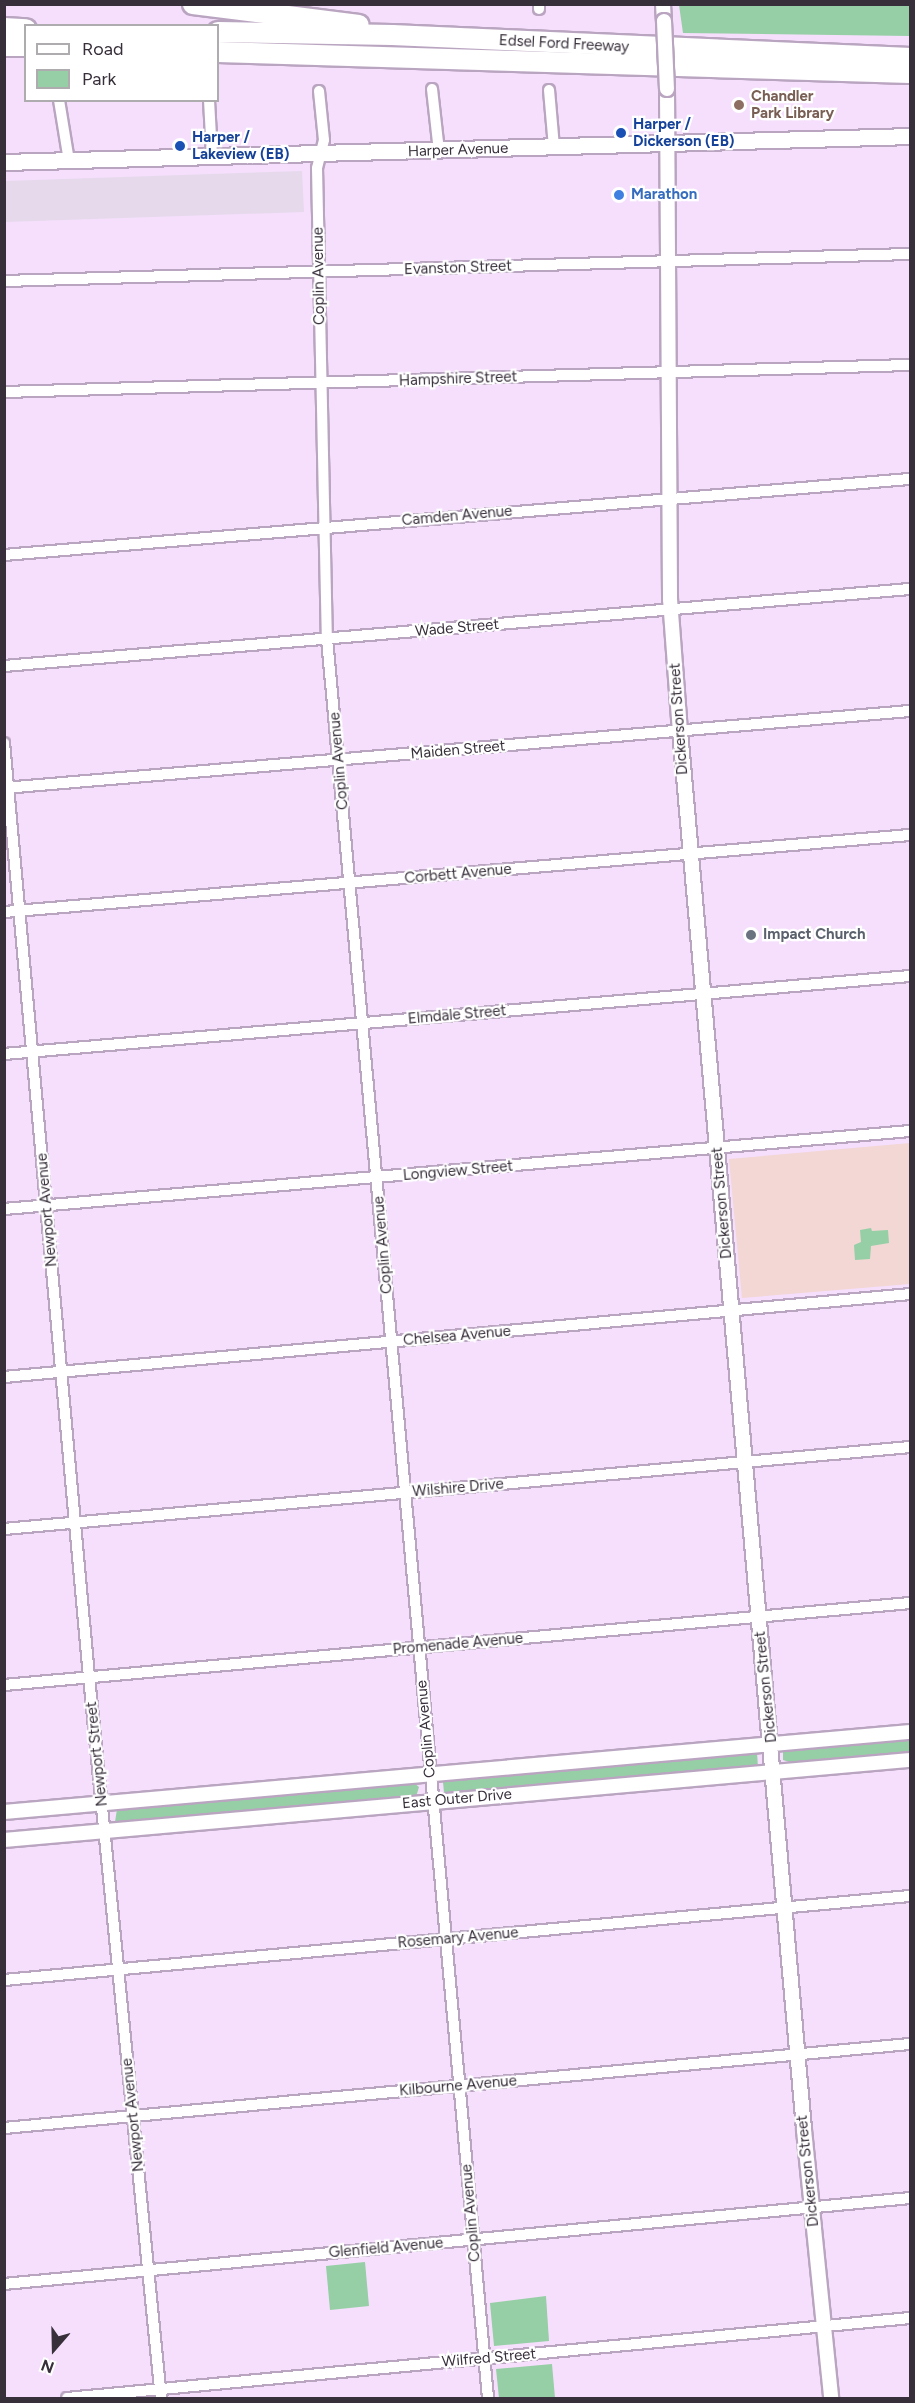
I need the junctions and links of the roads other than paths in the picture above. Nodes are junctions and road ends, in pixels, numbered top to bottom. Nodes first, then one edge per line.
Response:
1 (193, 4) edge
2 (663, 4) edge
3 (4, 28) edge
4 (24, 29) edge
5 (219, 32) edge
6 (433, 37) junction
7 (4, 46) edge
8 (24, 46) edge
9 (219, 52) edge
10 (910, 58) edge
11 (910, 73) edge
12 (432, 89) dead end
13 (549, 90) dead end
14 (319, 91) dead end
15 (60, 102) edge
16 (209, 102) edge
17 (910, 136) edge
18 (669, 144) junction
19 (554, 147) junction
20 (439, 151) junction
21 (320, 154) junction
22 (212, 156) junction
23 (69, 160) junction
24 (4, 162) edge
25 (910, 254) edge
26 (668, 262) junction
27 (318, 272) junction
28 (4, 281) edge
29 (910, 365) edge
30 (669, 373) junction
31 (320, 383) junction
32 (4, 392) edge
33 (910, 479) edge
34 (669, 498) junction
35 (325, 528) junction
36 (4, 555) edge
37 (910, 590) edge
38 (671, 609) junction
39 (327, 639) junction
40 (4, 666) edge
41 (910, 711) edge
42 (680, 731) junction
43 (4, 743) edge
44 (339, 760) junction
45 (7, 788) edge
46 (910, 835) edge
47 (690, 854) junction
48 (350, 883) junction
49 (20, 911) junction
50 (4, 912) edge
51 (910, 976) edge
52 (703, 994) junction
53 (364, 1023) junction
54 (32, 1052) junction
55 (4, 1054) edge
56 (910, 1131) edge
57 (717, 1147) junction
58 (377, 1178) junction
59 (47, 1206) junction
60 (4, 1209) edge
61 (910, 1294) edge
62 (732, 1310) junction
63 (391, 1341) junction
64 (62, 1372) junction
65 (4, 1377) edge
66 (910, 1447) edge
67 (745, 1462) junction
68 (404, 1494) junction
69 (75, 1523) junction
70 (4, 1529) edge
71 (910, 1603) edge
72 (759, 1617) junction
73 (418, 1648) junction
74 (89, 1677) junction
75 (4, 1684) edge
76 (910, 1732) edge
77 (771, 1744) junction
78 (910, 1760) edge
79 (774, 1773) junction
80 (431, 1776) junction
81 (433, 1801) junction
82 (102, 1805) junction
83 (4, 1812) edge
84 (105, 1831) junction
85 (4, 1840) edge
86 (910, 1896) edge
87 (784, 1909) junction
88 (446, 1939) junction
89 (119, 1969) junction
90 (4, 1980) edge
91 (910, 2044) edge
92 (798, 2054) junction
93 (459, 2086) junction
94 (134, 2116) junction
95 (4, 2128) edge
96 (910, 2198) edge
97 (812, 2208) junction
98 (473, 2239) junction
99 (148, 2270) junction
100 (4, 2284) edge
101 (910, 2318) edge
102 (824, 2326) junction
103 (484, 2358) junction
104 (161, 2394) edge
105 (67, 2398) edge
106 (488, 2398) edge
107 (831, 2398) edge

1 - 6 highway
2 - 18 street, Dickerson Street, bridge
3 - 4 highway
5 - 6 highway, Edsel Ford Freeway
6 - 10 highway, Edsel Ford Freeway
7 - 8 highway
9 - 11 highway, Edsel Ford Freeway
12 - 20 street
13 - 19 street
14 - 21 street, Coplin Avenue
15 - 23 street
16 - 22 street
17 - 18 main road, Harper Avenue
18 - 19 main road, Harper Avenue
18 - 26 street, Dickerson Street
19 - 20 main road, Harper Avenue
20 - 21 main road, Harper Avenue
21 - 22 main road, Harper Avenue
21 - 27 street, Coplin Avenue
22 - 23 main road, Harper Avenue
23 - 24 main road, Harper Avenue
25 - 26 street, Evanston Street
26 - 27 street, Evanston Street
26 - 30 street, Dickerson Street
27 - 28 street, Evanston Street
27 - 31 street, Coplin Avenue
29 - 30 street, Hampshire Street
30 - 31 street, Hampshire Street
30 - 34 street, Dickerson Street
31 - 32 street, Hampshire Street
31 - 35 street, Coplin Avenue
33 - 34 street, Camden Avenue
34 - 35 street, Camden Avenue
34 - 38 street, Dickerson Street
35 - 36 street, Camden Avenue
35 - 39 street, Coplin Avenue
37 - 38 street, Wade Street
38 - 39 street, Wade Street
38 - 42 street, Dickerson Street
39 - 40 street, Wade Street
39 - 44 street, Coplin Avenue
41 - 42 street, Maiden Street
42 - 44 street, Maiden Street
42 - 47 street, Dickerson Street
43 - 45 street, Newport Avenue
44 - 45 street, Maiden Street
44 - 48 street, Coplin Avenue
45 - 49 street, Newport Avenue
46 - 47 street, Corbett Avenue
47 - 48 street, Corbett Avenue
47 - 52 street, Dickerson Street
48 - 49 street, Corbett Avenue
48 - 53 street, Coplin Avenue
49 - 50 street, Corbett Avenue
49 - 54 street, Newport Avenue
51 - 52 street, Elmdale Street
52 - 53 street, Elmdale Street
52 - 57 street, Dickerson Street
53 - 54 street, Elmdale Street
53 - 58 street, Coplin Avenue
54 - 55 street, Elmdale Street
54 - 59 street, Newport Avenue
56 - 57 street, Longview Street
57 - 58 street, Longview Street
57 - 62 street, Dickerson Street
58 - 59 street, Longview Street
58 - 63 street, Coplin Avenue
59 - 60 street, Longview Street
59 - 64 street, Newport Avenue
61 - 62 street, Chelsea Avenue
62 - 63 street, Chelsea Avenue
62 - 67 street, Dickerson Street
63 - 64 street, Chelsea Avenue
63 - 68 street, Coplin Avenue
64 - 65 street, Chelsea Avenue
64 - 69 street, Newport Avenue
66 - 67 street, Wilshire Drive
67 - 68 street, Wilshire Drive
67 - 72 street, Dickerson Street
68 - 69 street, Wilshire Drive
68 - 73 street, Coplin Avenue
69 - 70 street, Wilshire Drive
69 - 74 street, Newport Avenue
71 - 72 street, Promenade Avenue
72 - 73 street, Promenade Avenue
72 - 77 street, Dickerson Street
73 - 74 street, Promenade Avenue
73 - 80 street, Coplin Avenue
74 - 75 street, Promenade Avenue
74 - 82 street, Newport Street
76 - 77 street, East Outer Drive
77 - 79 street, Dickerson Street
77 - 80 street, East Outer Drive
78 - 79 street, East Outer Drive
79 - 81 street, East Outer Drive
79 - 87 street, Dickerson Street
80 - 81 street, Coplin Avenue
80 - 82 street, East Outer Drive
81 - 84 street, East Outer Drive
81 - 88 street, Coplin Avenue
82 - 83 street, East Outer Drive
82 - 84 street, Newport Street
84 - 85 street, East Outer Drive
84 - 89 street, Newport Avenue
86 - 87 street, Rosemary Avenue
87 - 88 street, Rosemary Avenue
87 - 92 street, Dickerson Street
88 - 89 street, Rosemary Avenue
88 - 93 street, Coplin Avenue
89 - 90 street, Rosemary Avenue
89 - 94 street, Newport Avenue
91 - 92 street, Kilbourne Avenue
92 - 93 street, Kilbourne Avenue
92 - 97 street, Dickerson Street
93 - 94 street, Kilbourne Avenue
93 - 98 street, Coplin Avenue
94 - 95 street, Kilbourne Avenue
94 - 99 street, Newport Avenue
96 - 97 street, Glenfield Avenue
97 - 98 street, Glenfield Avenue
97 - 102 street, Dickerson Street
98 - 99 street, Glenfield Avenue
98 - 103 street, Coplin Avenue
99 - 100 street, Glenfield Avenue
99 - 104 street, Newport Avenue
101 - 102 street, Wilfred Street
102 - 103 street, Wilfred Street
102 - 107 street, Dickerson Street
103 - 104 street, Wilfred Street
103 - 106 street, Coplin Avenue
104 - 105 street, Wilfred Street

